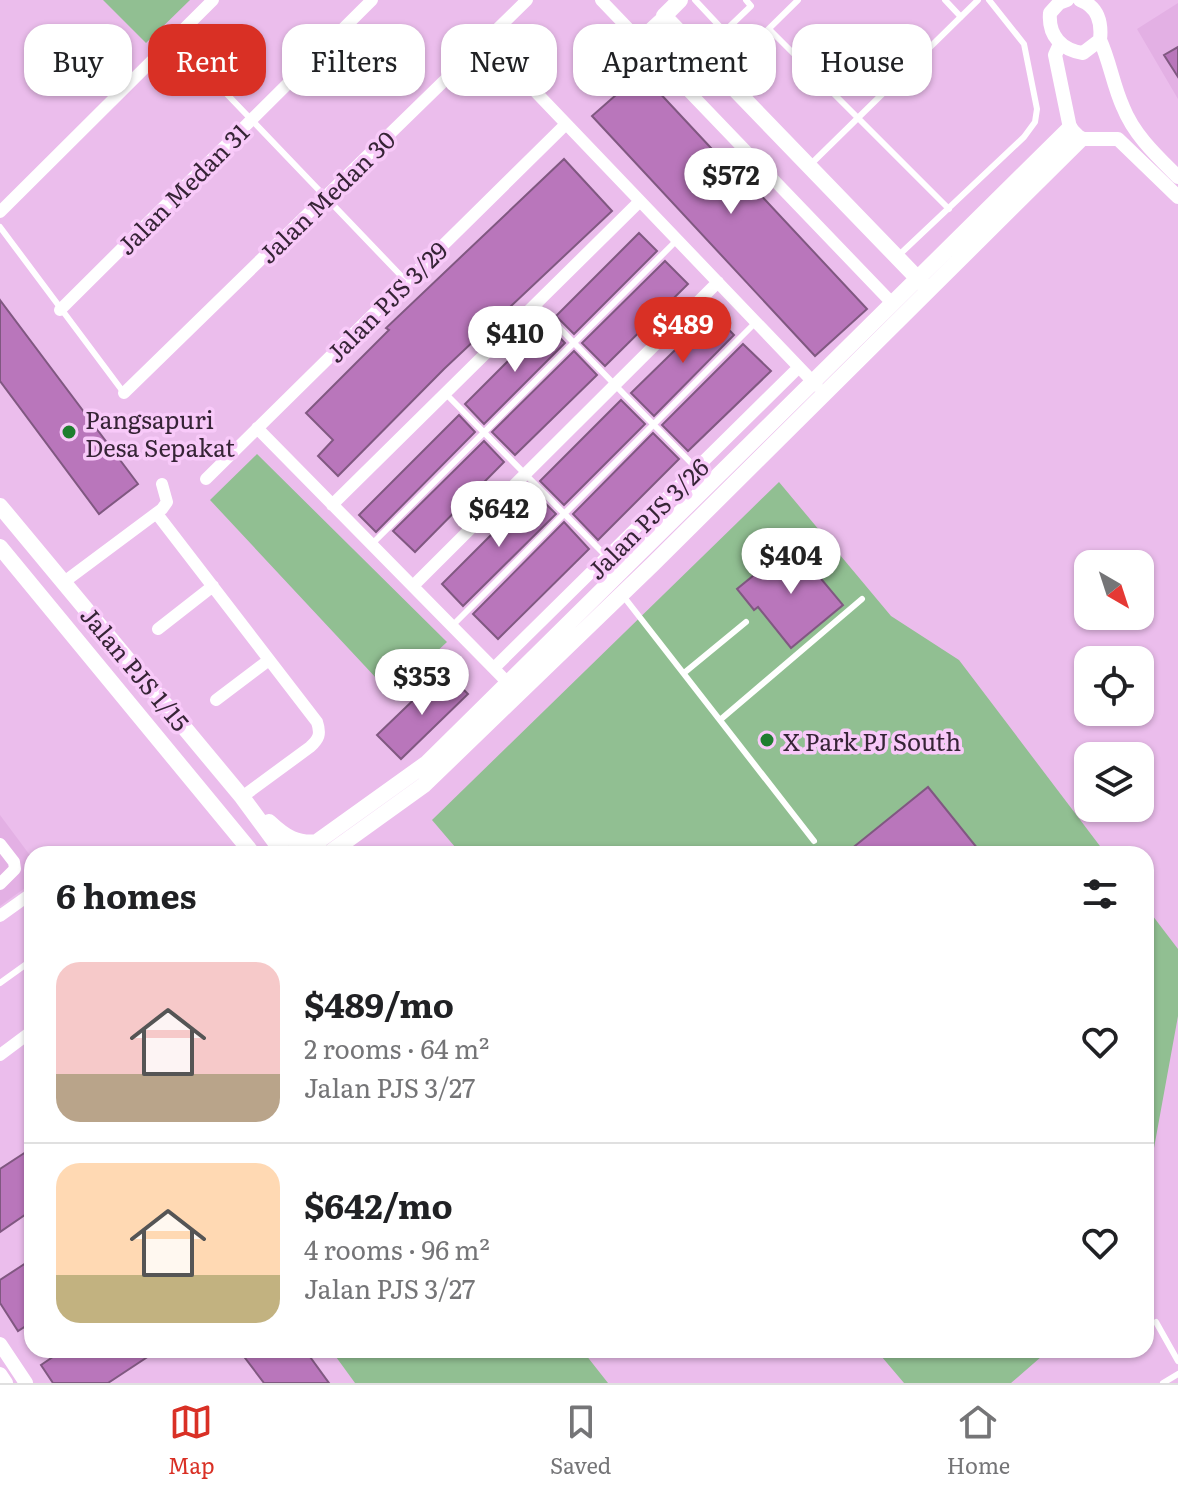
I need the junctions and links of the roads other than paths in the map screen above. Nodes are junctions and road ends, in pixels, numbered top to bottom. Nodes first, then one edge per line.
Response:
1 (213, 0) edge
2 (372, 0) edge
3 (527, 0) edge
4 (601, 0) edge
5 (680, 0) edge
6 (695, 0) edge
7 (746, 0) edge
8 (798, 0) edge
9 (945, 0) edge
10 (978, 0) edge
11 (989, 0) edge
12 (1040, 0) edge
13 (1066, 0) edge
14 (1089, 2) edge
15 (1050, 13) junction
16 (664, 16) junction
17 (961, 17) junction
18 (189, 24) edge
19 (502, 24) edge
20 (624, 24) edge
21 (655, 24) edge
22 (672, 24) edge
23 (718, 24) edge
24 (733, 24) edge
25 (774, 24) edge
26 (776, 36) edge
27 (1100, 40) junction
28 (1060, 44) junction
29 (148, 65) edge
30 (441, 84) edge
31 (227, 96) edge
32 (539, 96) edge
33 (694, 96) edge
34 (742, 96) edge
35 (857, 118) junction
36 (250, 120) junction
37 (566, 124) junction
38 (1075, 134) junction
39 (810, 165) junction
40 (1178, 177) edge
41 (325, 197) junction
42 (1178, 197) edge
43 (640, 201) junction
44 (949, 209) junction
45 (0, 212) edge
46 (0, 227) edge
47 (677, 240) junction
48 (898, 256) junction
49 (917, 277) junction
50 (406, 281) junction
51 (718, 282) junction
52 (929, 290) junction
53 (892, 303) junction
54 (536, 304) junction
55 (60, 310) junction
56 (756, 322) junction
57 (574, 343) junction
58 (799, 367) junction
59 (615, 385) junction
60 (819, 388) junction
61 (124, 393) joint
62 (445, 393) junction
63 (654, 425) junction
64 (257, 428) junction
65 (484, 433) junction
66 (696, 468) junction
67 (525, 474) junction
68 (206, 479) dead end
69 (162, 484) dead end
70 (332, 505) junction
71 (2, 514) edge
72 (157, 514) junction
73 (564, 514) junction
74 (372, 544) junction
75 (0, 547) edge
76 (607, 557) junction
77 (0, 566) edge
78 (64, 582) junction
79 (28, 583) junction
80 (213, 586) junction
81 (413, 586) junction
82 (622, 594) junction
83 (862, 599) dead end
84 (746, 622) dead end
85 (452, 626) junction
86 (158, 629) dead end
87 (269, 660) junction
88 (494, 668) junction
89 (684, 673) junction
90 (513, 688) junction
91 (216, 700) dead end
92 (720, 720) junction
93 (242, 797) junction
94 (814, 841) dead end
95 (0, 844) edge
96 (246, 846) edge
97 (278, 846) edge
98 (314, 846) edge
99 (326, 846) edge
100 (0, 884) edge
101 (24, 899) edge
102 (0, 916) edge
103 (24, 966) edge
104 (0, 983) edge
105 (24, 1037) edge
106 (0, 1055) edge
107 (1156, 1322) dead end
108 (0, 1344) edge
109 (1178, 1361) edge
110 (0, 1374) edge
111 (1178, 1374) edge
112 (6, 1383) edge
113 (26, 1383) edge
114 (1163, 1383) edge

1 - 18 street
2 - 36 street, Jalan Medan 31
3 - 19 street, Jalan Medan 30
4 - 20 street
5 - 16 main road
6 - 23 lane
7 - 24 lane
8 - 25 lane
9 - 17 lane
10 - 17 lane
11 - 44 lane
12 - 15 street
13 - 15 street
14 - 27 street
15 - 28 street
16 - 21 street
16 - 22 main road
17 - 35 lane
26 - 35 lane
27 - 28 street
27 - 40 street
28 - 38 street
29 - 45 street
30 - 41 street, Jalan Medan 30
31 - 36 lane
32 - 37 street
33 - 53 street
34 - 39 main road
35 - 39 lane
35 - 44 lane
36 - 41 lane
36 - 55 street, Jalan Medan 31
37 - 43 street
37 - 50 street, Jalan PJS 3/29
38 - 42 street
38 - 49 main road
38 - 52 main road
39 - 48 main road
41 - 50 lane
41 - 61 street, Jalan Medan 30
43 - 47 street
43 - 54 street
44 - 48 lane
46 - 55 lane
47 - 51 street
47 - 57 lane
48 - 49 main road
49 - 52 main road
49 - 53 main road
50 - 64 street, Jalan PJS 3/29
51 - 56 street
51 - 59 street
52 - 60 main road
53 - 60 main road
54 - 57 lane
54 - 62 street
55 - 61 lane
56 - 58 street
56 - 63 lane
57 - 59 lane
57 - 65 lane
58 - 60 street
58 - 66 street, Jalan PJS 3/26
59 - 63 lane
59 - 67 street
60 - 82 main road
60 - 90 main road
62 - 65 lane
62 - 70 street
63 - 66 lane
63 - 73 lane
64 - 68 street, Jalan PJS 3/29
64 - 70 street
65 - 67 lane
65 - 74 lane
66 - 76 street, Jalan PJS 3/26
67 - 73 lane
67 - 81 street
69 - 72 street
70 - 74 street
71 - 78 main road, Jalan PJS 1/15
72 - 78 street
72 - 80 street
73 - 76 lane
73 - 85 lane
74 - 81 street
75 - 79 main road, Jalan PJS 1/15
76 - 88 street, Jalan PJS 3/26
77 - 79 main road
78 - 93 main road, Jalan PJS 1/15
79 - 96 main road, Jalan PJS 1/15
80 - 86 street
80 - 87 street
81 - 85 street
82 - 89 lane
82 - 90 main road
83 - 92 lane
84 - 89 lane
85 - 88 street
87 - 91 street
87 - 93 street
88 - 90 street
89 - 92 lane
90 - 99 main road
92 - 94 lane
93 - 97 main road, Jalan PJS 1/15
93 - 98 main road
95 - 100 street
101 - 102 street
103 - 104 lane
105 - 106 street
107 - 109 lane
108 - 113 street
110 - 112 street
111 - 114 lane

